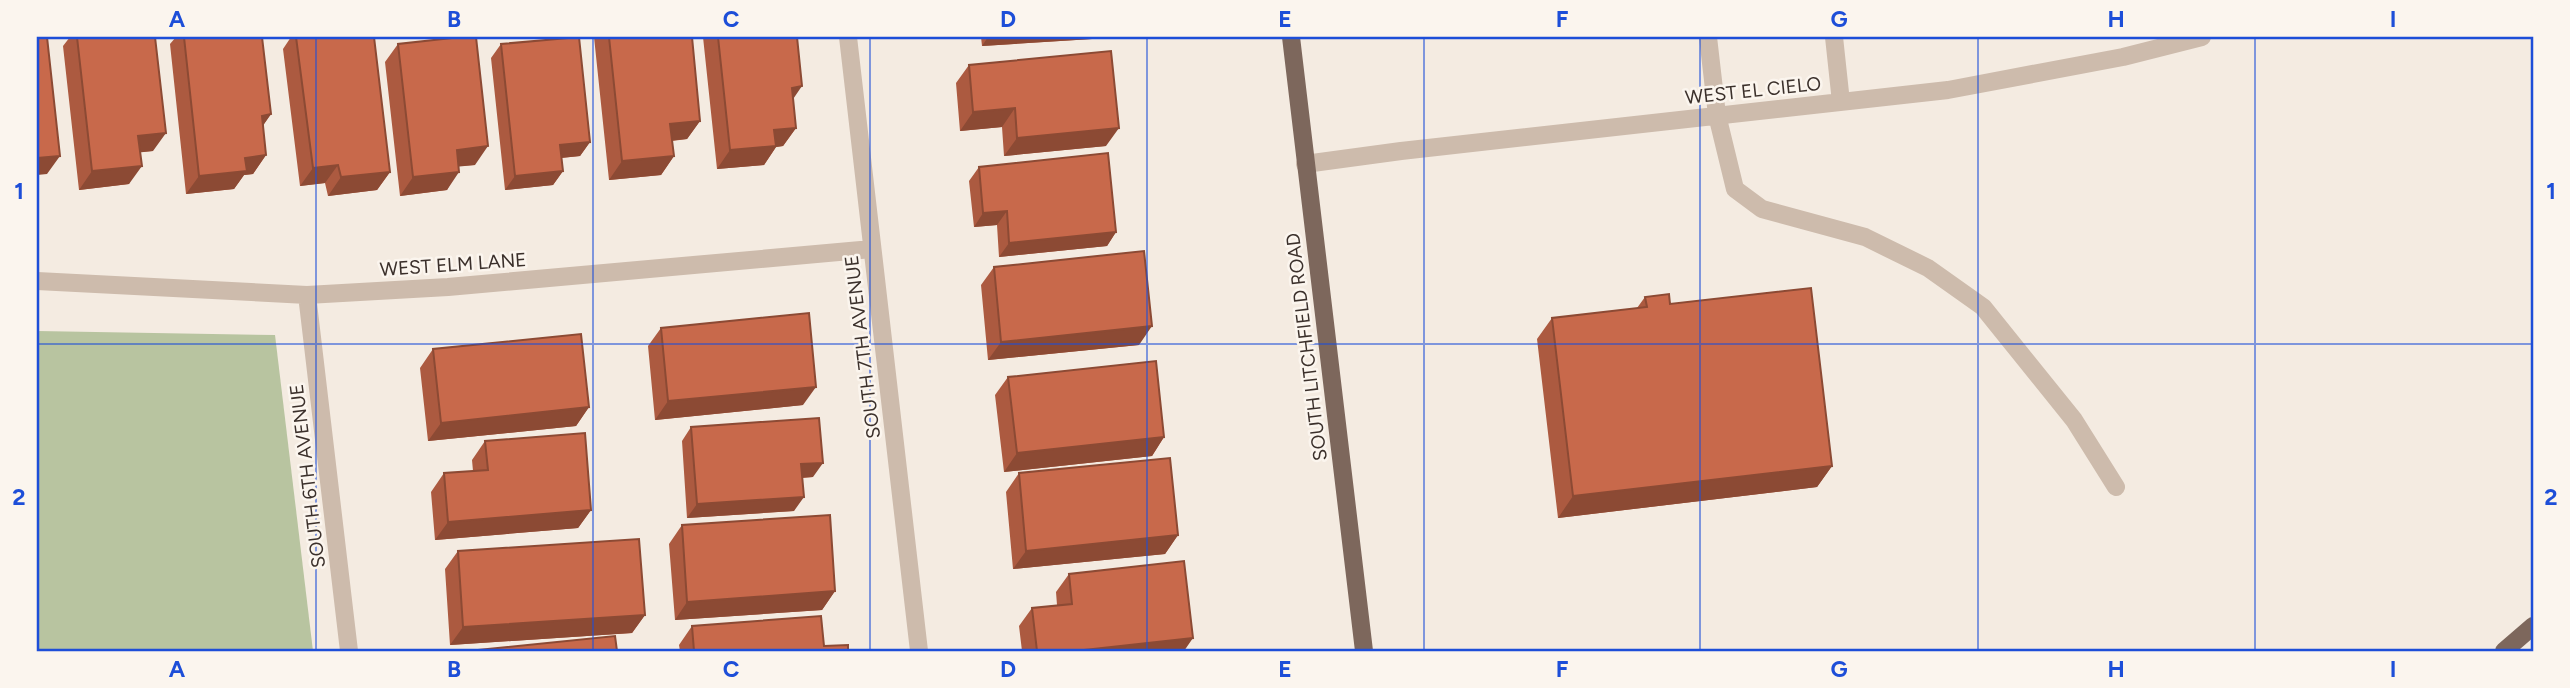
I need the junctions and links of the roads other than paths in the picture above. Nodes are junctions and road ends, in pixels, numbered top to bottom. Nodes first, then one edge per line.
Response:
1 (848, 37) edge
2 (1291, 37) edge
3 (1708, 37) edge
4 (1835, 37) edge
5 (2202, 37) edge
6 (1840, 102) junction
7 (1717, 115) junction
8 (1305, 164) junction
9 (872, 249) junction
10 (37, 281) edge
11 (307, 295) junction
12 (2116, 487) dead end
13 (2533, 626) edge
14 (349, 651) edge
15 (919, 651) edge
16 (1364, 651) edge
17 (2504, 651) edge

1 - 9 street, SOUTH 7TH AVENUE
2 - 8 main road, SOUTH LITCHFIELD ROAD
3 - 7 street
4 - 6 street
5 - 6 street, WEST EL CIELO
6 - 7 street, WEST EL CIELO
7 - 8 street, WEST EL CIELO
7 - 12 street
8 - 16 main road, SOUTH LITCHFIELD ROAD
9 - 11 street, WEST ELM LANE
9 - 15 street, SOUTH 7TH AVENUE
10 - 11 street, WEST ELM LANE
11 - 14 street, SOUTH 6TH AVENUE
13 - 17 main road

